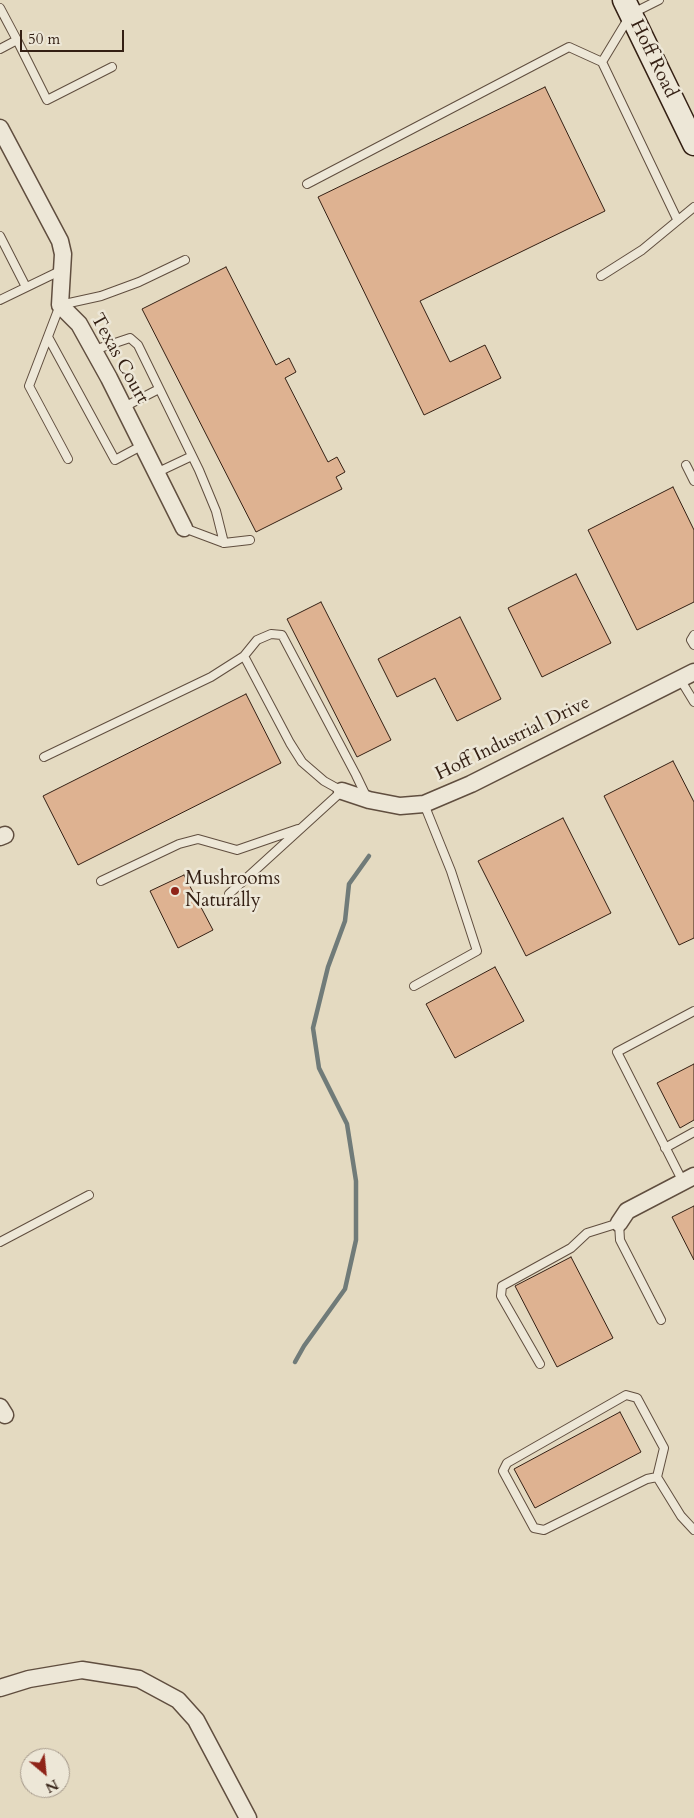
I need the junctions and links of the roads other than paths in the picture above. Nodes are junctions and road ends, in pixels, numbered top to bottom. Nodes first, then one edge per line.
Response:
1 (659, 0) edge
2 (628, 7) edge
3 (0, 8) edge
4 (17, 40) junction
5 (0, 49) edge
6 (602, 62) junction
7 (112, 67) dead end
8 (0, 128) edge
9 (694, 144) edge
10 (307, 184) dead end
11 (694, 207) edge
12 (677, 219) junction
13 (0, 236) edge
14 (185, 260) dead end
15 (62, 270) junction
16 (601, 276) dead end
17 (26, 287) junction
18 (0, 300) edge
19 (60, 305) junction
20 (48, 337) junction
21 (94, 350) junction
22 (159, 389) junction
23 (124, 407) junction
24 (143, 445) junction
25 (192, 456) junction
26 (68, 459) dead end
27 (686, 465) dead end
28 (156, 473) junction
29 (694, 481) edge
30 (184, 528) joint
31 (250, 540) dead end
32 (224, 543) junction
33 (694, 635) edge
34 (694, 645) edge
35 (244, 656) junction
36 (687, 676) edge
37 (694, 702) edge
38 (44, 757) dead end
39 (342, 791) junction
40 (367, 799) junction
41 (424, 804) junction
42 (302, 827) junction
43 (101, 881) dead end
44 (229, 894) dead end
45 (414, 986) dead end
46 (694, 1011) edge
47 (694, 1132) edge
48 (665, 1148) junction
49 (688, 1179) edge
50 (89, 1195) dead end
51 (619, 1223) junction
52 (0, 1242) edge
53 (661, 1320) dead end
54 (540, 1364) dead end
55 (657, 1477) junction
56 (694, 1530) edge
57 (0, 1688) edge
58 (248, 1818) edge

1 - 2 lane
2 - 6 lane
2 - 9 street, Hoff Road
3 - 4 lane
4 - 5 lane
4 - 7 lane
6 - 10 lane
6 - 12 lane
8 - 15 street
11 - 12 lane
12 - 16 lane
13 - 17 lane
14 - 19 lane
15 - 17 lane
15 - 19 street
17 - 18 lane
19 - 20 lane
19 - 21 street, Texas Court
20 - 24 lane
20 - 26 lane
21 - 22 lane
21 - 23 street, Texas Court
22 - 23 lane
22 - 25 lane
23 - 24 street, Texas Court
24 - 28 street, Texas Court
25 - 28 lane
25 - 32 lane
27 - 29 lane
28 - 30 street, Texas Court
30 - 32 lane
31 - 32 lane
33 - 34 lane
35 - 38 lane
35 - 39 lane
35 - 40 lane
36 - 37 lane
36 - 41 street, Hoff Industrial Drive
39 - 40 street, Hoff Industrial Drive
39 - 42 lane
40 - 41 street, Hoff Industrial Drive
41 - 45 lane
42 - 43 lane
42 - 44 lane
46 - 48 lane
47 - 48 lane
48 - 49 lane
49 - 51 street
50 - 52 lane
51 - 53 lane
51 - 54 lane
55 - 55 lane
55 - 56 lane
57 - 58 street

